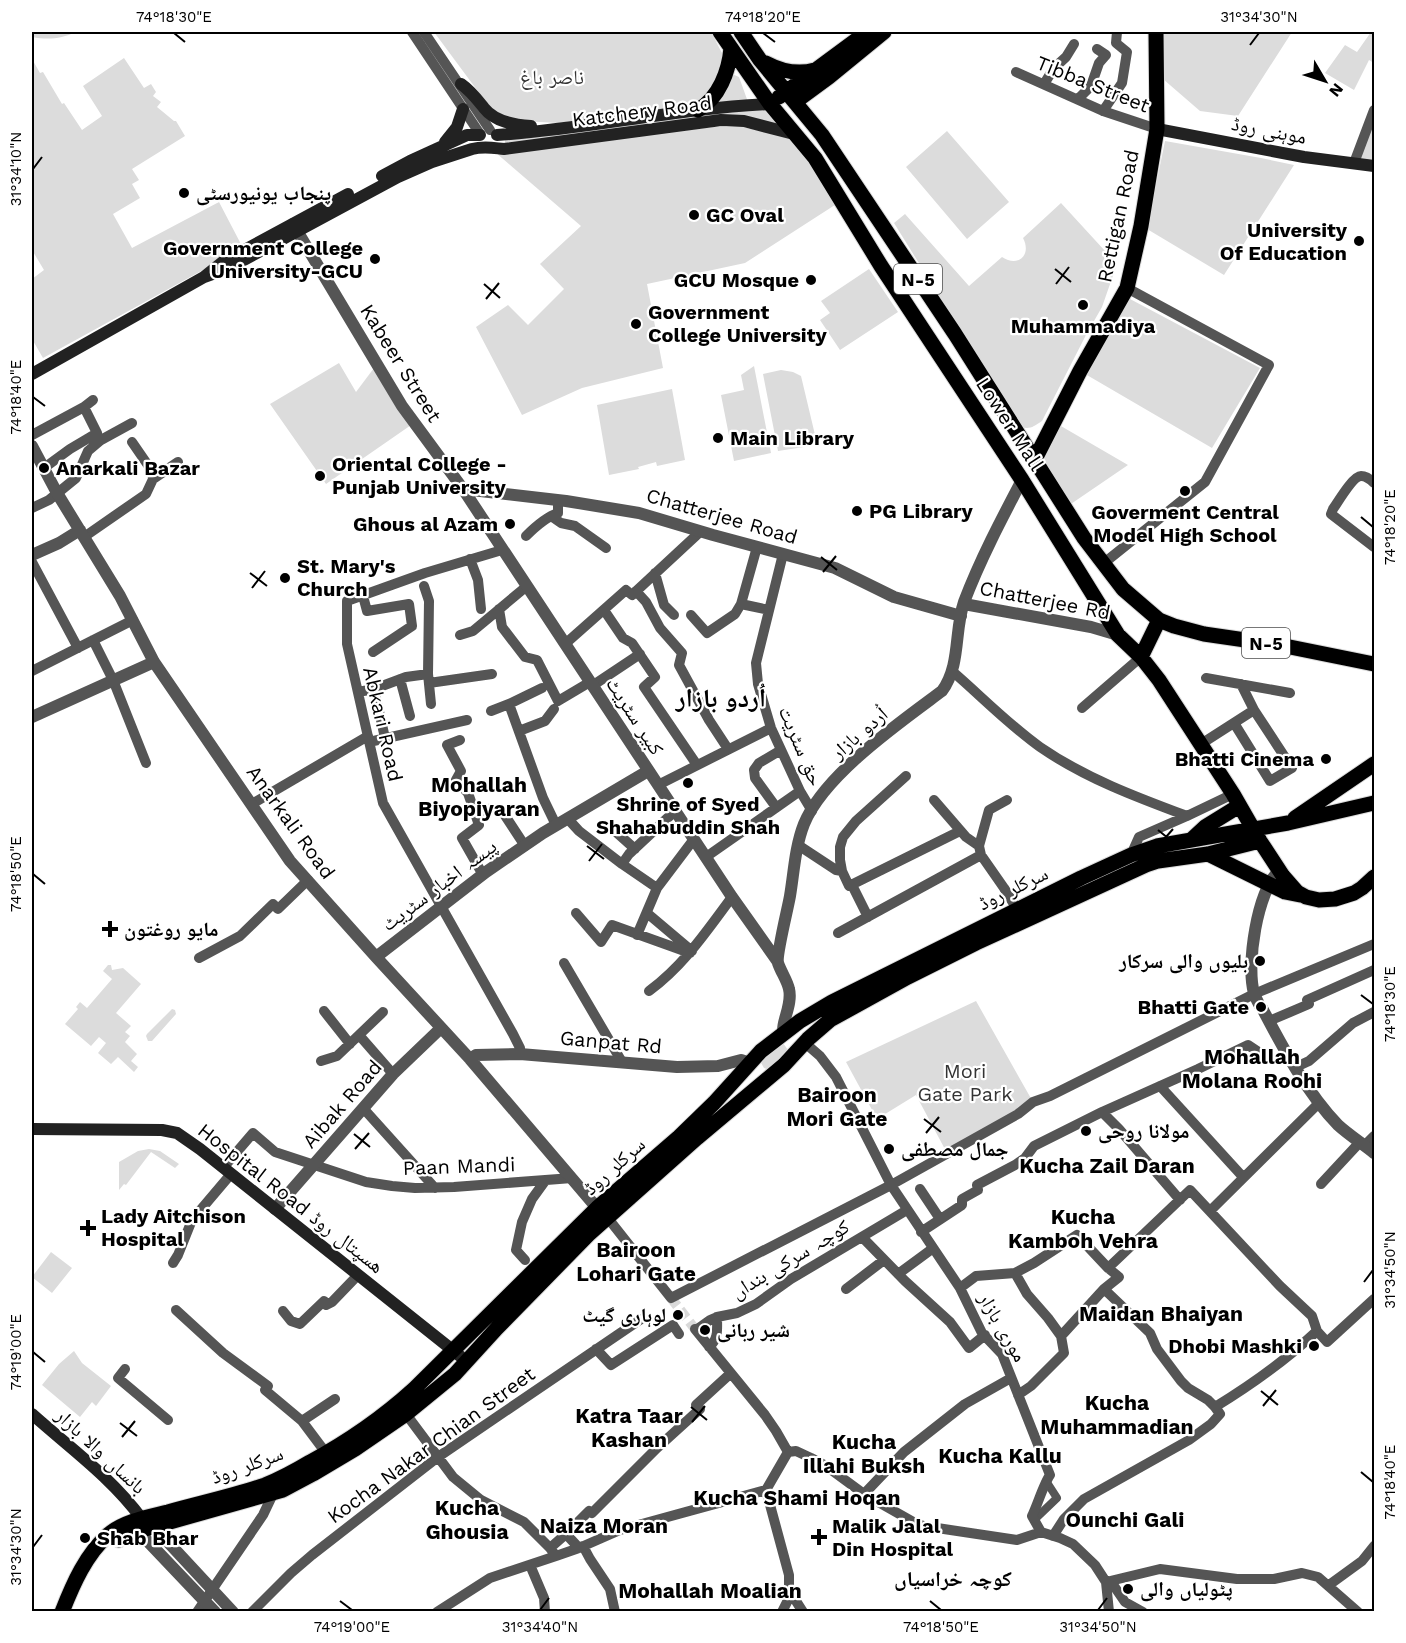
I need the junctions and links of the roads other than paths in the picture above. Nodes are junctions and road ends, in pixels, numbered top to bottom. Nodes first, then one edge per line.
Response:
1 (412, 32) edge
2 (424, 32) edge
3 (720, 32) edge
4 (741, 32) edge
5 (867, 32) edge
6 (884, 32) edge
7 (1156, 32) edge
8 (1117, 37) edge
9 (1074, 44) dead end
10 (731, 48) junction
11 (760, 60) junction
12 (817, 70) junction
13 (1016, 72) dead end
14 (461, 84) junction
15 (1044, 84) junction
16 (791, 97) junction
17 (1077, 99) junction
18 (770, 104) junction
19 (464, 109) junction
20 (698, 110) junction
21 (1374, 110) edge
22 (1103, 111) junction
23 (559, 129) junction
24 (1157, 129) junction
25 (794, 134) junction
26 (487, 138) junction
27 (442, 146) junction
28 (1354, 163) junction
29 (1374, 166) edge
30 (296, 227) junction
31 (1127, 288) junction
32 (955, 334) junction
33 (935, 347) junction
34 (32, 374) edge
35 (132, 423) dead end
36 (1014, 427) junction
37 (1049, 430) junction
38 (32, 435) edge
39 (132, 442) dead end
40 (32, 446) edge
41 (1035, 459) junction
42 (178, 462) dead end
43 (44, 468) junction
44 (153, 479) junction
45 (1022, 480) junction
46 (1374, 483) edge
47 (463, 489) junction
48 (57, 493) junction
49 (558, 500) junction
50 (32, 508) edge
51 (551, 516) junction
52 (701, 531) junction
53 (82, 533) junction
54 (526, 536) dead end
55 (757, 547) junction
56 (606, 548) dead end
57 (1374, 548) edge
58 (502, 550) junction
59 (783, 554) junction
60 (32, 555) edge
61 (470, 560) junction
62 (32, 562) edge
63 (1104, 563) junction
64 (655, 573) junction
65 (424, 585) dead end
66 (526, 586) junction
67 (636, 591) junction
68 (363, 596) junction
69 (741, 604) junction
70 (481, 609) dead end
71 (499, 609) junction
72 (604, 609) junction
73 (769, 610) junction
74 (962, 610) junction
75 (674, 615) dead end
76 (691, 615) dead end
77 (1159, 620) junction
78 (133, 621) junction
79 (460, 635) dead end
80 (1118, 635) junction
81 (93, 640) junction
82 (565, 645) junction
83 (78, 648) junction
84 (374, 652) dead end
85 (640, 654) junction
86 (1141, 657) junction
87 (154, 662) junction
88 (1374, 662) edge
89 (32, 671) edge
90 (952, 671) junction
91 (492, 674) dead end
92 (428, 678) junction
93 (1206, 678) dead end
94 (400, 679) junction
95 (113, 680) junction
96 (591, 684) junction
97 (1241, 684) junction
98 (542, 688) dead end
99 (374, 689) junction
100 (358, 692) junction
101 (1290, 693) dead end
102 (431, 704) dead end
103 (509, 704) junction
104 (1082, 708) dead end
105 (554, 709) dead end
106 (1254, 710) junction
107 (491, 711) dead end
108 (33, 714) edge
109 (410, 716) dead end
110 (467, 720) dead end
111 (1234, 723) junction
112 (771, 728) junction
113 (519, 731) junction
114 (385, 738) junction
115 (368, 739) junction
116 (460, 740) dead end
117 (1201, 744) junction
118 (728, 749) junction
119 (781, 750) junction
120 (146, 763) dead end
121 (1374, 764) edge
122 (697, 765) junction
123 (648, 771) junction
124 (906, 776) dead end
125 (658, 785) junction
126 (800, 791) junction
127 (934, 800) dead end
128 (1007, 800) dead end
129 (1236, 800) junction
130 (1374, 803) edge
131 (252, 804) junction
132 (776, 807) junction
133 (675, 811) junction
134 (812, 812) junction
135 (477, 814) junction
136 (1187, 816) junction
137 (568, 819) junction
138 (1288, 823) junction
139 (556, 825) junction
140 (960, 831) junction
141 (616, 832) dead end
142 (1256, 835) junction
143 (694, 839) junction
144 (1191, 840) junction
145 (798, 845) junction
146 (525, 846) junction
147 (634, 849) junction
148 (980, 851) junction
149 (1208, 854) junction
150 (1131, 855) junction
151 (706, 857) junction
152 (622, 864) junction
153 (842, 871) junction
154 (1279, 871) junction
155 (483, 875) junction
156 (1374, 877) edge
157 (308, 880) junction
158 (852, 885) junction
159 (1269, 885) junction
160 (657, 888) junction
161 (732, 897) junction
162 (1306, 897) junction
163 (442, 908) junction
164 (1017, 909) junction
165 (576, 913) dead end
166 (647, 913) junction
167 (868, 916) junction
168 (838, 933) dead end
169 (637, 934) junction
170 (1374, 944) edge
171 (691, 952) junction
172 (376, 957) junction
173 (199, 958) dead end
174 (777, 962) junction
175 (564, 963) dead end
176 (1374, 970) edge
177 (649, 991) dead end
178 (1254, 994) junction
179 (324, 1011) dead end
180 (383, 1012) dead end
181 (1374, 1012) edge
182 (1269, 1022) junction
183 (441, 1028) junction
184 (784, 1033) junction
185 (359, 1035) junction
186 (350, 1044) junction
187 (802, 1046) junction
188 (1260, 1053) dead end
189 (519, 1054) junction
190 (470, 1059) junction
191 (321, 1061) dead end
192 (622, 1062) junction
193 (750, 1063) junction
194 (1296, 1066) junction
195 (393, 1074) junction
196 (769, 1077) junction
197 (1160, 1086) junction
198 (1319, 1103) junction
199 (363, 1108) junction
200 (1102, 1112) junction
201 (32, 1129) edge
202 (1374, 1136) edge
203 (1366, 1147) edge
204 (313, 1166) junction
205 (227, 1171) junction
206 (1244, 1177) junction
207 (573, 1178) junction
208 (545, 1180) junction
209 (1321, 1184) dead end
210 (891, 1185) junction
211 (435, 1188) junction
212 (920, 1189) dead end
213 (1180, 1200) junction
214 (275, 1209) junction
215 (907, 1210) junction
216 (1210, 1211) junction
217 (602, 1213) junction
218 (940, 1219) junction
219 (921, 1232) junction
220 (862, 1237) junction
221 (932, 1249) junction
222 (525, 1260) dead end
223 (884, 1260) junction
224 (173, 1263) dead end
225 (1108, 1268) junction
226 (898, 1274) junction
227 (1015, 1274) junction
228 (358, 1275) junction
229 (960, 1288) junction
230 (846, 1289) dead end
231 (1104, 1290) junction
232 (1374, 1299) edge
233 (176, 1310) dead end
234 (283, 1311) dead end
235 (717, 1317) junction
236 (641, 1319) dead end
237 (1317, 1331) junction
238 (679, 1334) dead end
239 (985, 1335) junction
240 (1061, 1336) junction
241 (710, 1347) junction
242 (596, 1350) junction
243 (453, 1351) junction
244 (466, 1362) junction
245 (125, 1369) dead end
246 (430, 1373) junction
247 (731, 1373) junction
248 (1011, 1378) junction
249 (442, 1385) junction
250 (1018, 1395) junction
251 (335, 1399) dead end
252 (1215, 1407) junction
253 (406, 1414) junction
254 (32, 1417) edge
255 (168, 1420) dead end
256 (302, 1421) junction
257 (788, 1452) junction
258 (326, 1453) junction
259 (438, 1458) junction
260 (766, 1490) junction
261 (273, 1494) junction
262 (864, 1494) junction
263 (145, 1526) junction
264 (1041, 1532) junction
265 (566, 1534) junction
266 (1053, 1536) junction
267 (1374, 1546) edge
268 (581, 1547) junction
269 (553, 1552) junction
270 (530, 1565) junction
271 (1106, 1582) junction
272 (1329, 1585) junction
273 (791, 1594) junction
274 (208, 1595) junction
275 (62, 1611) edge
276 (71, 1611) edge
277 (197, 1611) edge
278 (214, 1611) edge
279 (233, 1611) edge
280 (252, 1611) edge
281 (437, 1611) edge
282 (545, 1611) edge
283 (615, 1611) edge
284 (782, 1611) edge
285 (803, 1611) edge
286 (1107, 1611) edge
287 (1143, 1611) edge
288 (1358, 1611) edge

1 - 19 street
2 - 14 street
3 - 10 main road, Lower Mall / N-5
4 - 11 main road, Lower Mall / N-5
5 - 12 main road
6 - 16 main road
7 - 24 main road, Rettigan Road
8 - 17 street
8 - 22 street
9 - 15 street
10 - 18 main road, Lower Mall / N-5
10 - 20 main road
11 - 12 main road
11 - 16 main road, Lower Mall / N-5
12 - 16 main road
13 - 15 street, Tibba Street
14 - 23 main road
14 - 26 street
15 - 17 street, Tibba Street
16 - 18 main road
16 - 32 main road, Lower Mall / N-5
17 - 22 street, Tibba Street
18 - 20 main road, Katchery Road
18 - 25 main road, Lower Mall / N-5
19 - 26 street
19 - 27 main road
20 - 23 main road, Katchery Road
21 - 28 street
22 - 24 street, Tibba Street
23 - 26 main road, Katchery Road
24 - 28 main road, موہنی روڈ
24 - 31 main road, Rettigan Road
25 - 26 main road, Katchery Road
25 - 33 main road, Lower Mall / N-5
26 - 27 main road, Katchery Road
26 - 30 main road
27 - 30 main road, Katchery Road
28 - 29 main road, موہنی روڈ
30 - 34 main road
30 - 47 street, Kabeer Street
31 - 37 main road, Rettigan Road
31 - 63 street
32 - 33 main road
32 - 36 main road, Lower Mall / N-5
33 - 45 main road, Lower Mall / N-5
35 - 48 street
36 - 37 main road
36 - 41 main road, Lower Mall / N-5
37 - 41 main road, Rettigan Road
38 - 43 street
39 - 44 street
40 - 43 street, Anarkali Road
41 - 63 main road, Lower Mall / N-5
42 - 44 street
43 - 48 street, Anarkali Road
44 - 53 street
45 - 74 street, اُردو بازار
45 - 80 main road, Lower Mall / N-5
46 - 57 street
47 - 49 street, Chatterjee Road
47 - 58 street, کبیر سٹریٹ
48 - 50 street
48 - 53 street, Anarkali Road
49 - 51 street
49 - 52 street, Chatterjee Road
51 - 54 street
51 - 56 street
52 - 55 street, Chatterjee Road
52 - 64 street
53 - 60 street
53 - 78 street, Anarkali Road
55 - 59 street, Chatterjee Road
55 - 69 street
58 - 61 street
58 - 66 street, کبیر سٹریٹ
59 - 73 street, حق سٹریت
59 - 74 street, Chatterjee Road
61 - 68 street
61 - 70 street
62 - 83 street
63 - 77 main road, Lower Mall / N-5
64 - 67 street
64 - 75 street
65 - 92 street
66 - 71 street
66 - 82 street, کبیر سٹریٹ
67 - 72 street
67 - 118 street
68 - 84 street
68 - 100 street, Abkari Road
69 - 73 street
69 - 76 street
71 - 79 street
71 - 96 street
72 - 82 street
72 - 85 street
73 - 112 street, حق سٹریت
74 - 80 street, Chatterjee Rd
74 - 90 street, اُردو بازار
77 - 86 main road
77 - 88 main road, N-5
78 - 81 street
78 - 87 street, Anarkali Road
80 - 86 main road, Lower Mall / N-5
81 - 83 street
81 - 95 street
82 - 96 street, کبیر سٹریٹ
83 - 89 street
85 - 96 street
85 - 122 street
86 - 104 street
86 - 117 main road, Lower Mall / N-5
87 - 95 street
87 - 131 street, Anarkali Road
90 - 134 street, اُردو بازار
90 - 136 street
91 - 92 street
92 - 94 street
92 - 102 street
93 - 97 street
94 - 99 street
94 - 109 street
95 - 108 street
95 - 120 street
96 - 123 street, کبیر سٹریٹ
97 - 101 street
97 - 106 street
98 - 103 street
99 - 100 street
99 - 114 street
100 - 115 street, Abkari Road
103 - 107 street
103 - 113 street
105 - 113 street
106 - 111 street
106 - 111 street
110 - 114 street
111 - 117 street
112 - 118 street
112 - 119 street, حق سٹریت
113 - 139 street
114 - 115 street
115 - 131 street
115 - 163 street, Abkari Road
116 - 135 street
117 - 129 main road, Lower Mall / N-5
118 - 122 street
119 - 126 street, حق سٹریت
119 - 132 street
121 - 138 main road
122 - 125 street
123 - 125 street, کبیر سٹریٹ
123 - 137 street, پیسہ اخبار سٹریٹ
124 - 153 street
125 - 133 street, کبیر سٹریٹ
126 - 132 street
126 - 134 street, حق سٹریت
127 - 140 street
128 - 148 street
129 - 136 street
129 - 142 main road, Lower Mall / N-5
129 - 144 main road
130 - 138 main road
131 - 157 street, Anarkali Road
132 - 151 street
133 - 143 street, کبیر سٹریٹ
133 - 147 street
134 - 145 street, اُردو بازار
135 - 146 street
135 - 155 street
136 - 150 street
137 - 139 street, پیسہ اخبار سٹریٹ
137 - 152 street
138 - 142 main road
139 - 146 street, پیسہ اخبار سٹریٹ
140 - 148 street
140 - 158 street
141 - 147 street
142 - 144 main road, سرکلر روڈ
142 - 149 main road, سرکلر روڈ
142 - 154 main road, N-5
143 - 151 street, کبیر سٹریٹ
143 - 160 street
144 - 150 main road, سرکلر روڈ
145 - 153 street
145 - 174 street, اُردو بازار
146 - 155 street, پیسہ اخبار سٹریٹ
147 - 152 street
148 - 164 street
148 - 167 street
149 - 159 main road
149 - 187 main road, سرکلر روڈ
150 - 164 main road, سرکلر روڈ
151 - 161 street, کبیر سٹریٹ
152 - 160 street
153 - 158 street
154 - 159 street
154 - 162 main road, N-5
155 - 163 street, پیسہ اخبار سٹریٹ
156 - 162 main road
157 - 172 street, Anarkali Road
157 - 173 street
158 - 167 street
159 - 162 main road
159 - 178 street
160 - 166 street
161 - 171 street
161 - 174 street, کبیر سٹریٹ
163 - 172 street, پیسہ اخبار سٹریٹ
163 - 189 street, Abkari Road
164 - 184 main road, سرکلر روڈ
165 - 169 street
166 - 169 street
166 - 171 street
167 - 168 street
169 - 171 street
170 - 178 street
171 - 177 street
172 - 183 street, Anarkali Road
174 - 184 street
175 - 192 street
176 - 182 street
178 - 182 street
178 - 210 street
179 - 186 street
180 - 185 street
181 - 194 street
182 - 194 street
183 - 190 street, Anarkali Road
183 - 195 street, Aibak Road
184 - 187 main road
184 - 193 main road, سرکلر روڈ
185 - 186 street
185 - 195 street
186 - 191 street
187 - 196 main road, سرکلر روڈ
187 - 210 street, موری بازار
188 - 197 street
189 - 190 street, Ganpat Rd
189 - 192 street, Ganpat Rd
190 - 207 street, Anarkali Road
192 - 193 street, Ganpat Rd
193 - 196 main road
193 - 217 main road, سرکلر روڈ
194 - 198 street
195 - 199 street, Aibak Road
196 - 217 main road, سرکلر روڈ
197 - 200 street
197 - 206 street
198 - 203 street
198 - 206 street
199 - 204 street, Aibak Road
199 - 211 street
200 - 213 street
200 - 218 street
201 - 205 main road, Hospital Road ھسپتال روڈ
202 - 203 street
203 - 209 street
204 - 205 street, Paan Mandi
204 - 211 street, Paan Mandi
204 - 214 street, Aibak Road
205 - 214 main road, Hospital Road ھسپتال روڈ
205 - 224 street
206 - 216 street
207 - 208 street, Paan Mandi
207 - 217 street, Anarkali Road
208 - 211 street, Paan Mandi
208 - 222 street
210 - 215 street, موری بازار
210 - 217 street
212 - 218 street
213 - 216 street
213 - 225 street
214 - 228 main road, Hospital Road ھسپتال روڈ
215 - 219 street, موری بازار
215 - 220 street, کوچہ سرکی بنداں
216 - 237 street
217 - 243 main road, سرکلر روڈ
217 - 244 main road, سرکلر روڈ
218 - 219 street
219 - 221 street, موری بازار
220 - 223 street
220 - 235 street, کوچہ سرکی بنداں
221 - 226 street
221 - 229 street, موری بازار
223 - 226 street
223 - 230 street
225 - 227 street
225 - 231 street
226 - 239 street
227 - 229 street
227 - 240 street
228 - 234 street
228 - 243 main road, Hospital Road ھسپتال روڈ
229 - 239 street, موری بازار
231 - 240 street
231 - 252 street
232 - 237 street
233 - 256 street
235 - 241 street, کوچہ سرکی بنداں
235 - 241 street
236 - 242 street, Kocha Nakar Chian Street
237 - 252 street
238 - 242 street
239 - 248 street, موری بازار
240 - 250 street
241 - 247 street
242 - 259 street, Kocha Nakar Chian Street
243 - 244 main road, Hospital Road ھسپتال روڈ
243 - 246 main road, سرکلر روڈ
244 - 249 main road, سرکلر روڈ
245 - 255 street
246 - 249 main road
246 - 258 main road, سرکلر روڈ
247 - 257 street
247 - 265 street
248 - 250 street, موری بازار
248 - 262 street
249 - 253 main road, سرکلر روڈ
250 - 264 street, موری بازار
251 - 256 street
252 - 266 street
253 - 259 street
253 - 261 main road, سرکلر روڈ
254 - 263 main road, بانساں والا بازار
256 - 258 street
257 - 260 street
257 - 262 street
258 - 263 main road, سرکلر روڈ
259 - 269 street
259 - 280 street, Kocha Nakar Chian Street
260 - 268 street
260 - 273 street
261 - 263 main road, سرکلر روڈ
261 - 274 street
262 - 264 street
263 - 274 street
263 - 275 main road, سرکلر روڈ
263 - 276 main road, سرکلر روڈ
264 - 266 street
265 - 268 street
265 - 269 street
266 - 271 street
267 - 272 street
268 - 269 street
268 - 283 street
269 - 270 street
270 - 281 street
270 - 282 street
271 - 272 street
271 - 286 street
271 - 287 street
272 - 288 street
273 - 284 street
273 - 285 street
274 - 277 street
274 - 278 street
274 - 279 street

